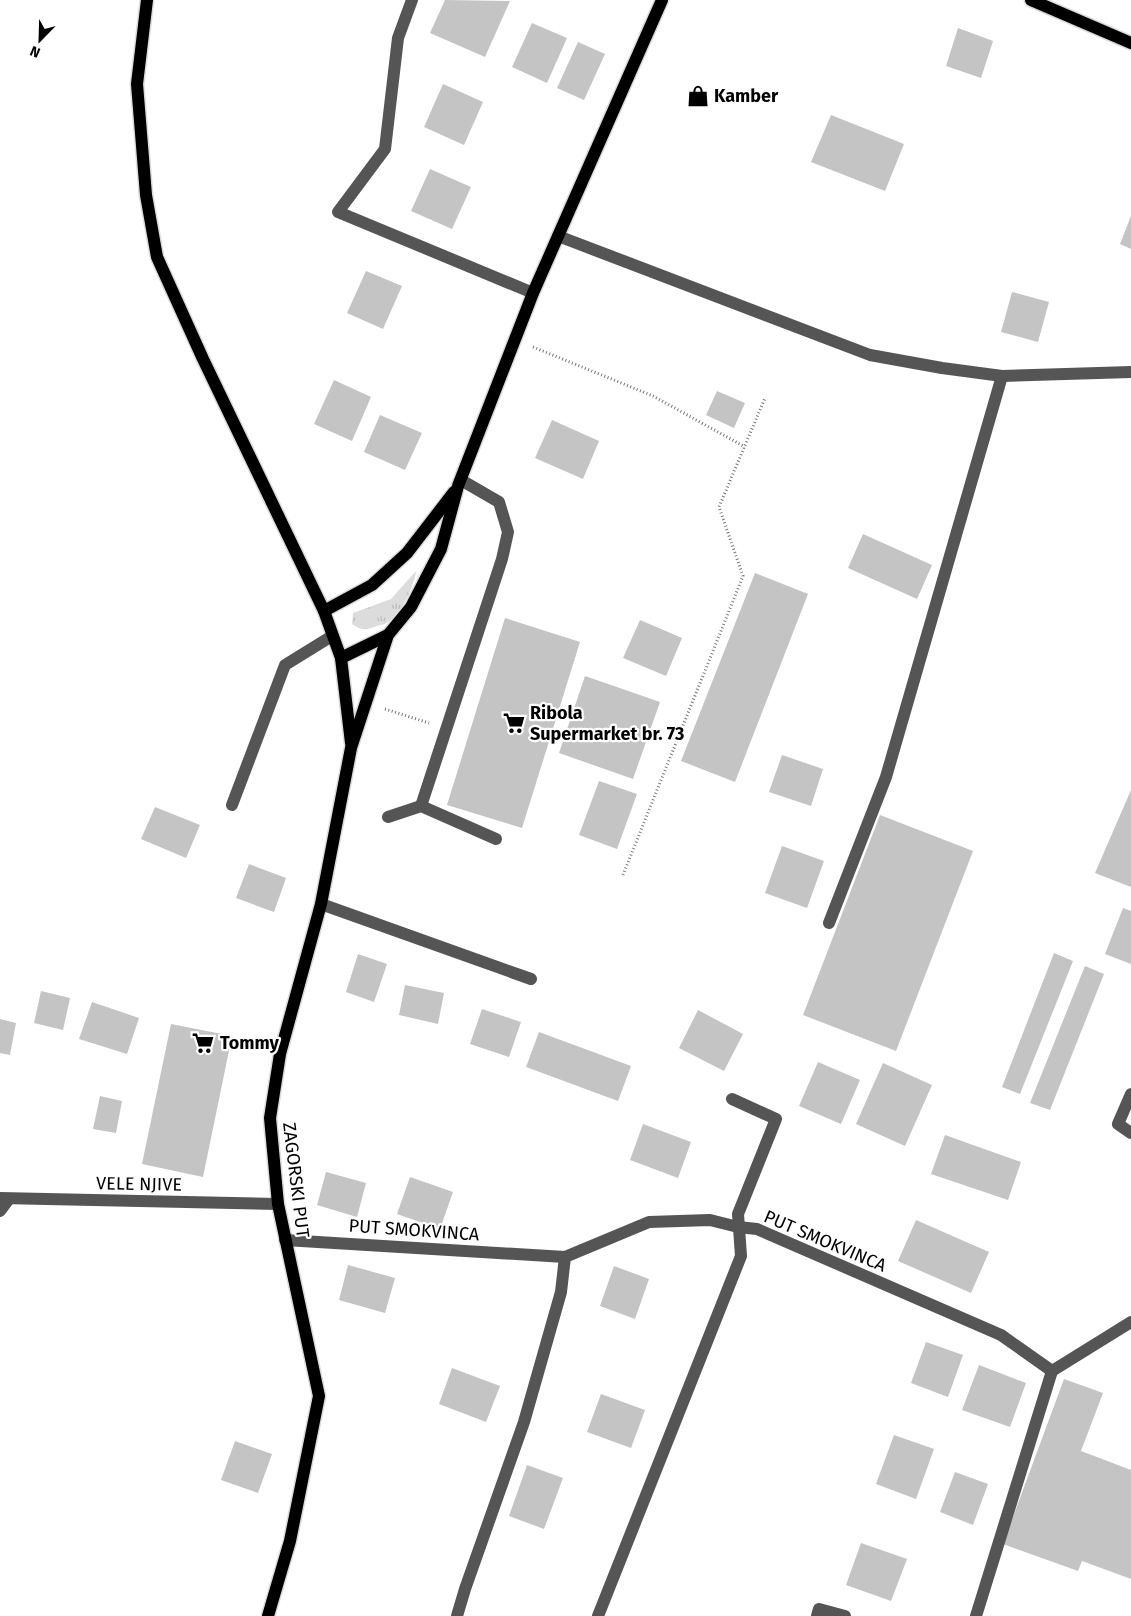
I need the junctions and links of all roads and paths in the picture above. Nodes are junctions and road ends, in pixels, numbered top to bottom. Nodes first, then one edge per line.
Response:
1 (147, 0) edge
2 (412, 0) edge
3 (662, 0) edge
4 (1031, 0) edge
5 (1131, 43) edge
6 (558, 236) junction
7 (533, 293) junction
8 (515, 339) junction
9 (1131, 372) edge
10 (1002, 376) junction
11 (765, 398) dead end
12 (745, 446) junction
13 (460, 483) junction
14 (324, 611) junction
15 (388, 635) junction
16 (332, 636) junction
17 (341, 658) junction
18 (396, 712) dead end
19 (415, 718) dead end
20 (351, 748) junction
21 (232, 805) dead end
22 (421, 806) junction
23 (388, 817) dead end
24 (496, 839) dead end
25 (623, 875) dead end
26 (321, 904) junction
27 (829, 923) dead end
28 (531, 979) dead end
29 (1131, 1094) edge
30 (732, 1099) dead end
31 (1131, 1133) edge
32 (4, 1198) edge
33 (278, 1204) junction
34 (0, 1211) edge
35 (738, 1227) junction
36 (285, 1240) junction
37 (565, 1257) junction
38 (1131, 1322) edge
39 (1052, 1371) junction
40 (268, 1616) edge
41 (457, 1616) edge
42 (598, 1616) edge
43 (817, 1616) edge
44 (845, 1616) edge
45 (976, 1616) edge

1 - 14 main road
2 - 7 street
3 - 6 main road
4 - 5 main road
6 - 7 main road
6 - 10 street
7 - 8 main road
8 - 12 path
8 - 13 main road
9 - 10 street
10 - 27 street
11 - 12 path
12 - 25 path
13 - 14 main road
13 - 15 main road
13 - 22 street
14 - 16 main road
15 - 17 main road
15 - 20 main road
16 - 17 main road
16 - 21 street
17 - 20 main road
18 - 19 path
20 - 26 main road, ZAGORSKI PUT
22 - 23 street
22 - 24 street
26 - 28 street
26 - 33 main road, ZAGORSKI PUT
29 - 31 street
30 - 35 street
32 - 33 street, VELE NJIVE
32 - 34 street
33 - 36 main road, ZAGORSKI PUT
35 - 37 street, PUT SMOKVINCA
35 - 39 street, PUT SMOKVINCA
35 - 42 street
36 - 37 street, PUT SMOKVINCA
36 - 40 main road, ZAGORSKI PUT
37 - 41 street
38 - 39 street
39 - 45 street
43 - 44 street

